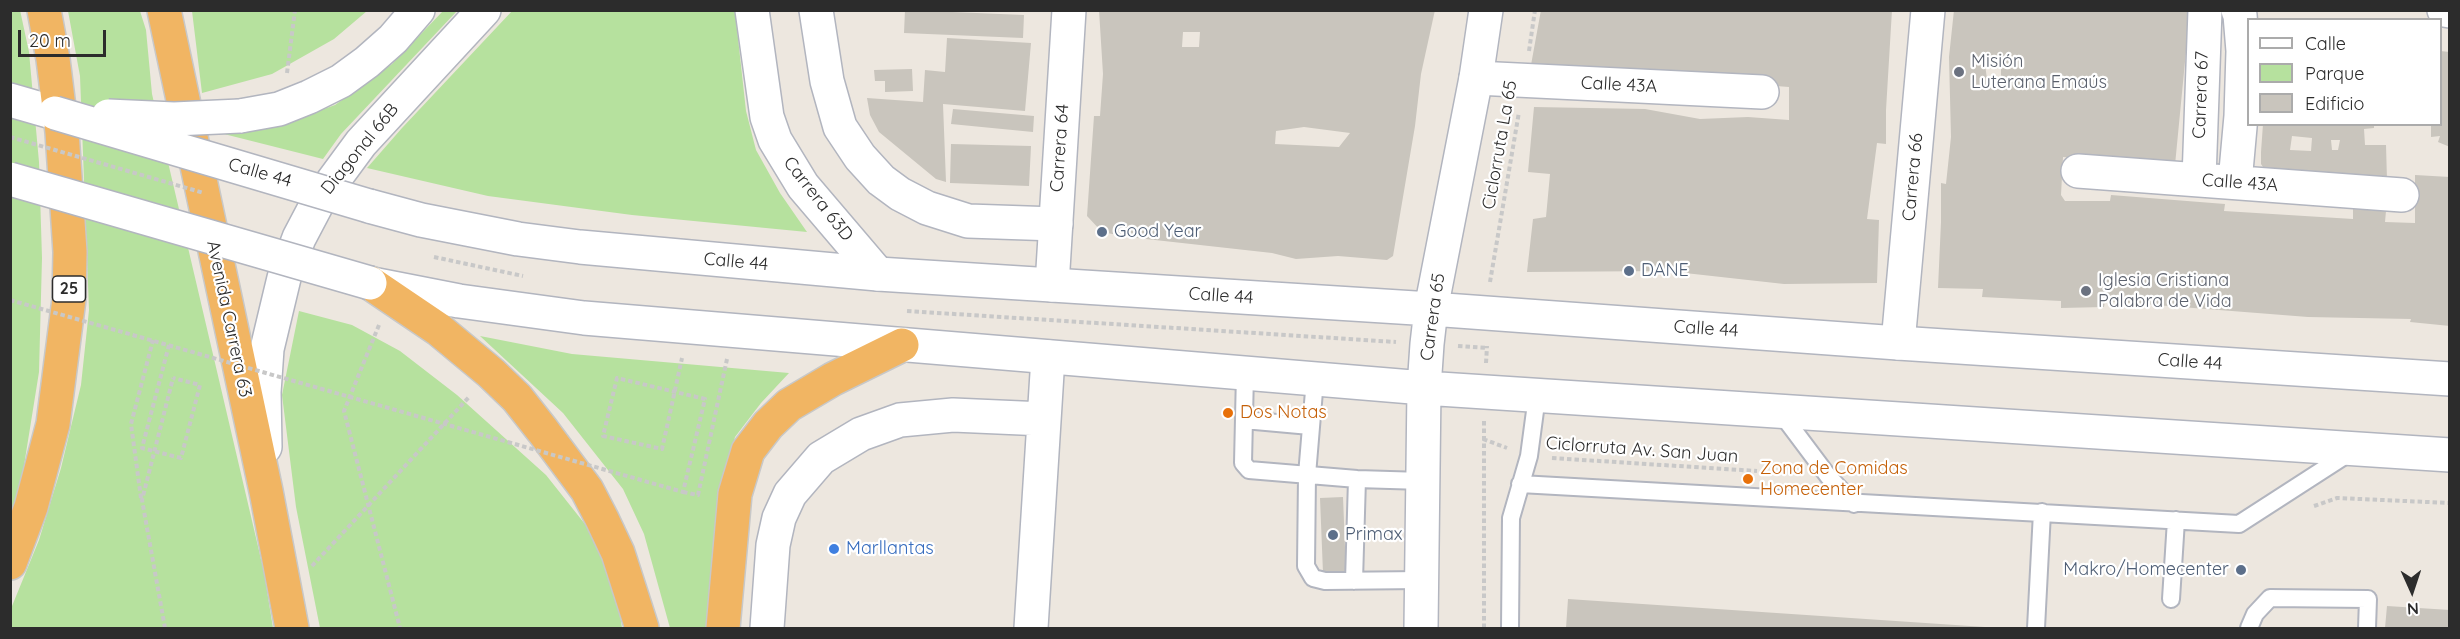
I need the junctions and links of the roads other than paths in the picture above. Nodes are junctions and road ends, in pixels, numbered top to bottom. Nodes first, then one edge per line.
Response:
1 (44, 10) edge
2 (164, 10) edge
3 (418, 10) edge
4 (484, 10) edge
5 (752, 10) edge
6 (816, 10) edge
7 (1069, 10) edge
8 (1486, 10) edge
9 (1928, 10) edge
10 (2205, 10) edge
11 (2238, 10) edge
12 (2444, 10) edge
13 (2450, 11) edge
14 (1476, 78) junction
15 (1762, 93) dead end
16 (10, 100) edge
17 (55, 113) junction
18 (2078, 171) dead end
19 (10, 179) edge
20 (2199, 179) junction
21 (2235, 182) junction
22 (2402, 195) dead end
23 (1056, 224) junction
24 (878, 274) junction
25 (370, 284) junction
26 (1052, 285) junction
27 (1431, 309) junction
28 (1898, 343) junction
29 (902, 345) junction
30 (1048, 357) junction
31 (1245, 373) junction
32 (1315, 379) junction
33 (2450, 379) edge
34 (1424, 388) junction
35 (1538, 396) junction
36 (1780, 411) junction
37 (1044, 418) junction
38 (1244, 420) junction
39 (1310, 426) junction
40 (2355, 449) junction
41 (2450, 455) edge
42 (1307, 475) junction
43 (1357, 479) junction
44 (1423, 481) junction
45 (1520, 484) junction
46 (266, 491) junction
47 (1854, 504) junction
48 (2042, 512) junction
49 (2176, 520) junction
50 (10, 563) edge
51 (1422, 580) junction
52 (1354, 581) junction
53 (2172, 599) dead end
54 (292, 628) edge
55 (642, 628) edge
56 (723, 628) edge
57 (767, 628) edge
58 (1031, 628) edge
59 (1421, 628) edge
60 (1510, 628) edge
61 (2036, 628) edge
62 (2249, 628) edge
63 (2367, 628) edge

1 - 50 highway, 25
2 - 46 highway, Avenida Carrera 63
3 - 17 main road, bridge
4 - 46 main road, Diagonal 66B
5 - 24 main road, Carrera 63D
6 - 23 main road
7 - 23 main road, Carrera 64
8 - 14 main road, Carrera 65
9 - 28 main road, Carrera 66
10 - 20 main road, Carrera 67
11 - 21 main road
12 - 13 main road
14 - 15 main road, Calle 43A
14 - 27 main road, Carrera 65
16 - 17 main road, Calle 44
17 - 24 main road, Calle 44, bridge
18 - 20 main road, Calle 43A
19 - 25 main road, bridge
20 - 21 main road, Calle 43A
21 - 22 main road, Calle 43A
23 - 26 main road, Carrera 64
24 - 26 main road, Calle 44
25 - 29 main road
25 - 55 highway
26 - 27 main road, Calle 44
27 - 28 main road, Calle 44
27 - 34 main road, Carrera 65
28 - 33 main road, Calle 44
29 - 30 main road
29 - 56 highway
30 - 31 main road
30 - 37 main road
31 - 32 main road
31 - 38 lane
32 - 34 main road
32 - 39 lane
34 - 35 main road
34 - 44 main road, Carrera 65
35 - 36 main road
35 - 45 lane
36 - 40 main road
36 - 47 lane
37 - 57 main road
37 - 58 main road
38 - 39 lane
38 - 42 lane
39 - 42 lane
40 - 41 main road
40 - 49 lane
42 - 43 lane
42 - 52 lane
43 - 44 lane
43 - 52 lane
44 - 51 main road, Carrera 65
45 - 47 lane
45 - 60 lane
46 - 54 highway, Avenida Carrera 63
47 - 48 lane
48 - 49 lane
48 - 61 lane
49 - 53 lane
51 - 52 lane
51 - 59 main road, Carrera 65
62 - 63 lane

